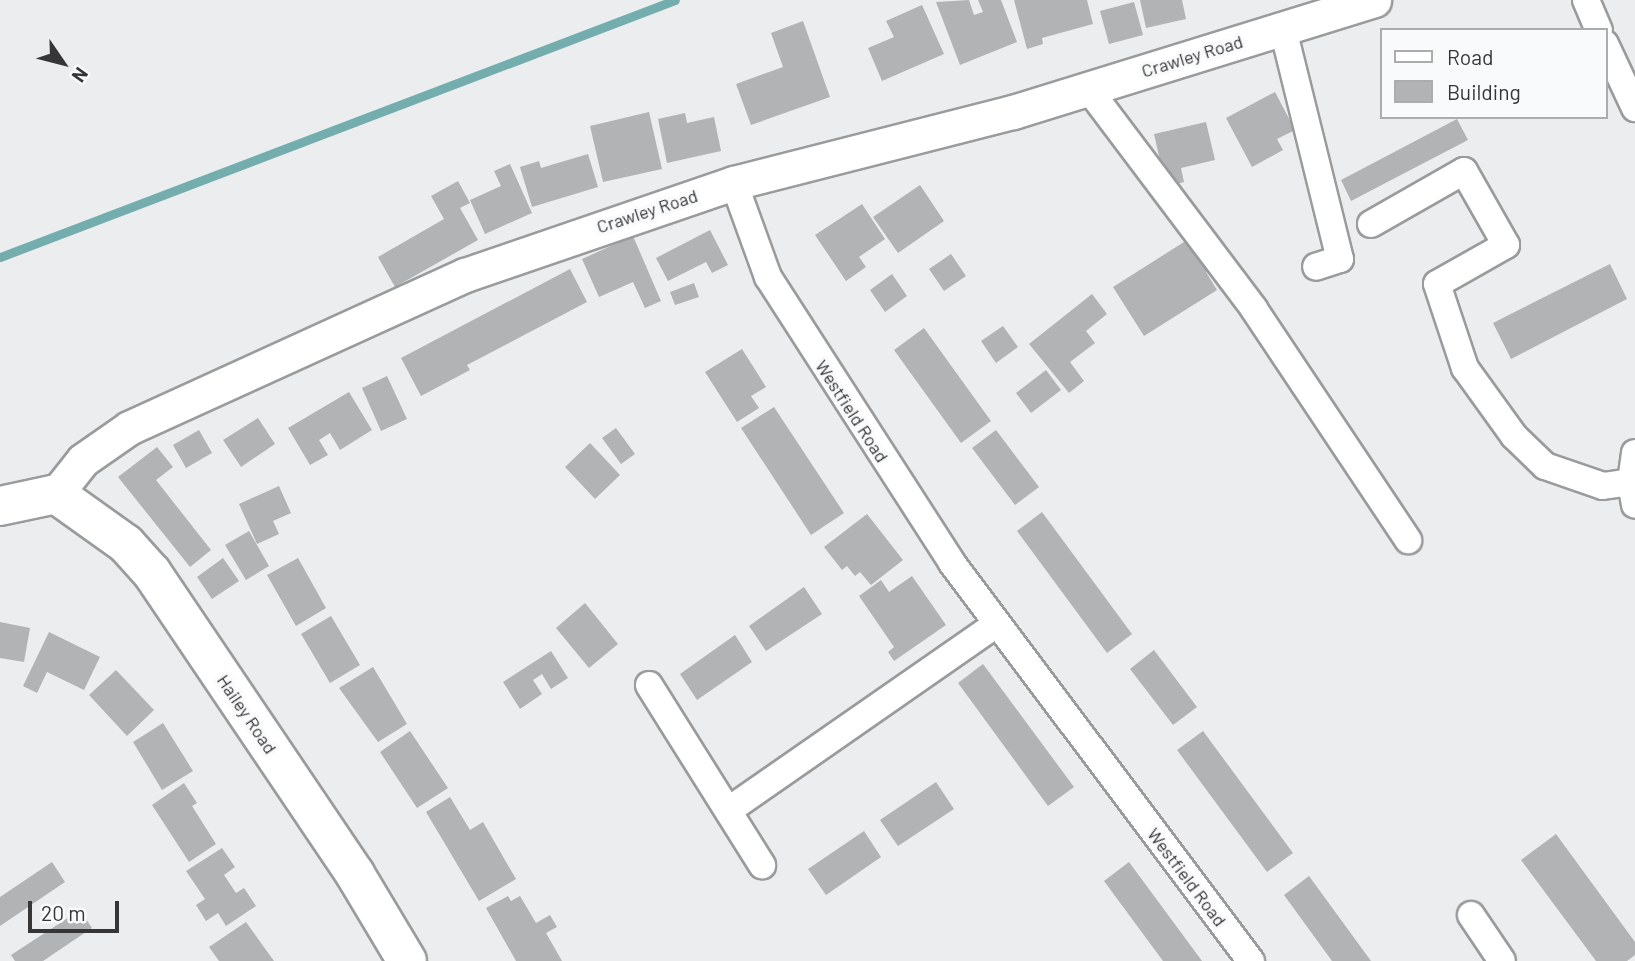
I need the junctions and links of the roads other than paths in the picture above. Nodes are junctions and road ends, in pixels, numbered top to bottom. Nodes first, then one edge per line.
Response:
1 (1374, 0) edge
2 (1586, 0) edge
3 (1598, 28) edge
4 (1283, 29) junction
5 (1607, 48) edge
6 (1087, 88) junction
7 (1635, 108) edge
8 (734, 183) junction
9 (1635, 453) edge
10 (1633, 493) edge
11 (57, 494) junction
12 (0, 506) edge
13 (1408, 540) dead end
14 (997, 624) junction
15 (649, 685) dead end
16 (729, 810) junction
17 (762, 865) dead end
18 (1471, 915) dead end
19 (407, 961) edge
20 (1251, 961) edge
21 (1502, 961) edge

1 - 4 street, Crawley Road
2 - 3 street
4 - 6 street, Crawley Road
4 - 10 street
5 - 7 street
6 - 8 street, Crawley Road
6 - 13 street
8 - 11 street, Crawley Road
8 - 14 street, Westfield Road
9 - 10 street
11 - 12 main road
11 - 19 main road, Hailey Road
14 - 16 street
14 - 20 street, Westfield Road
15 - 16 street
16 - 17 street
18 - 21 street

